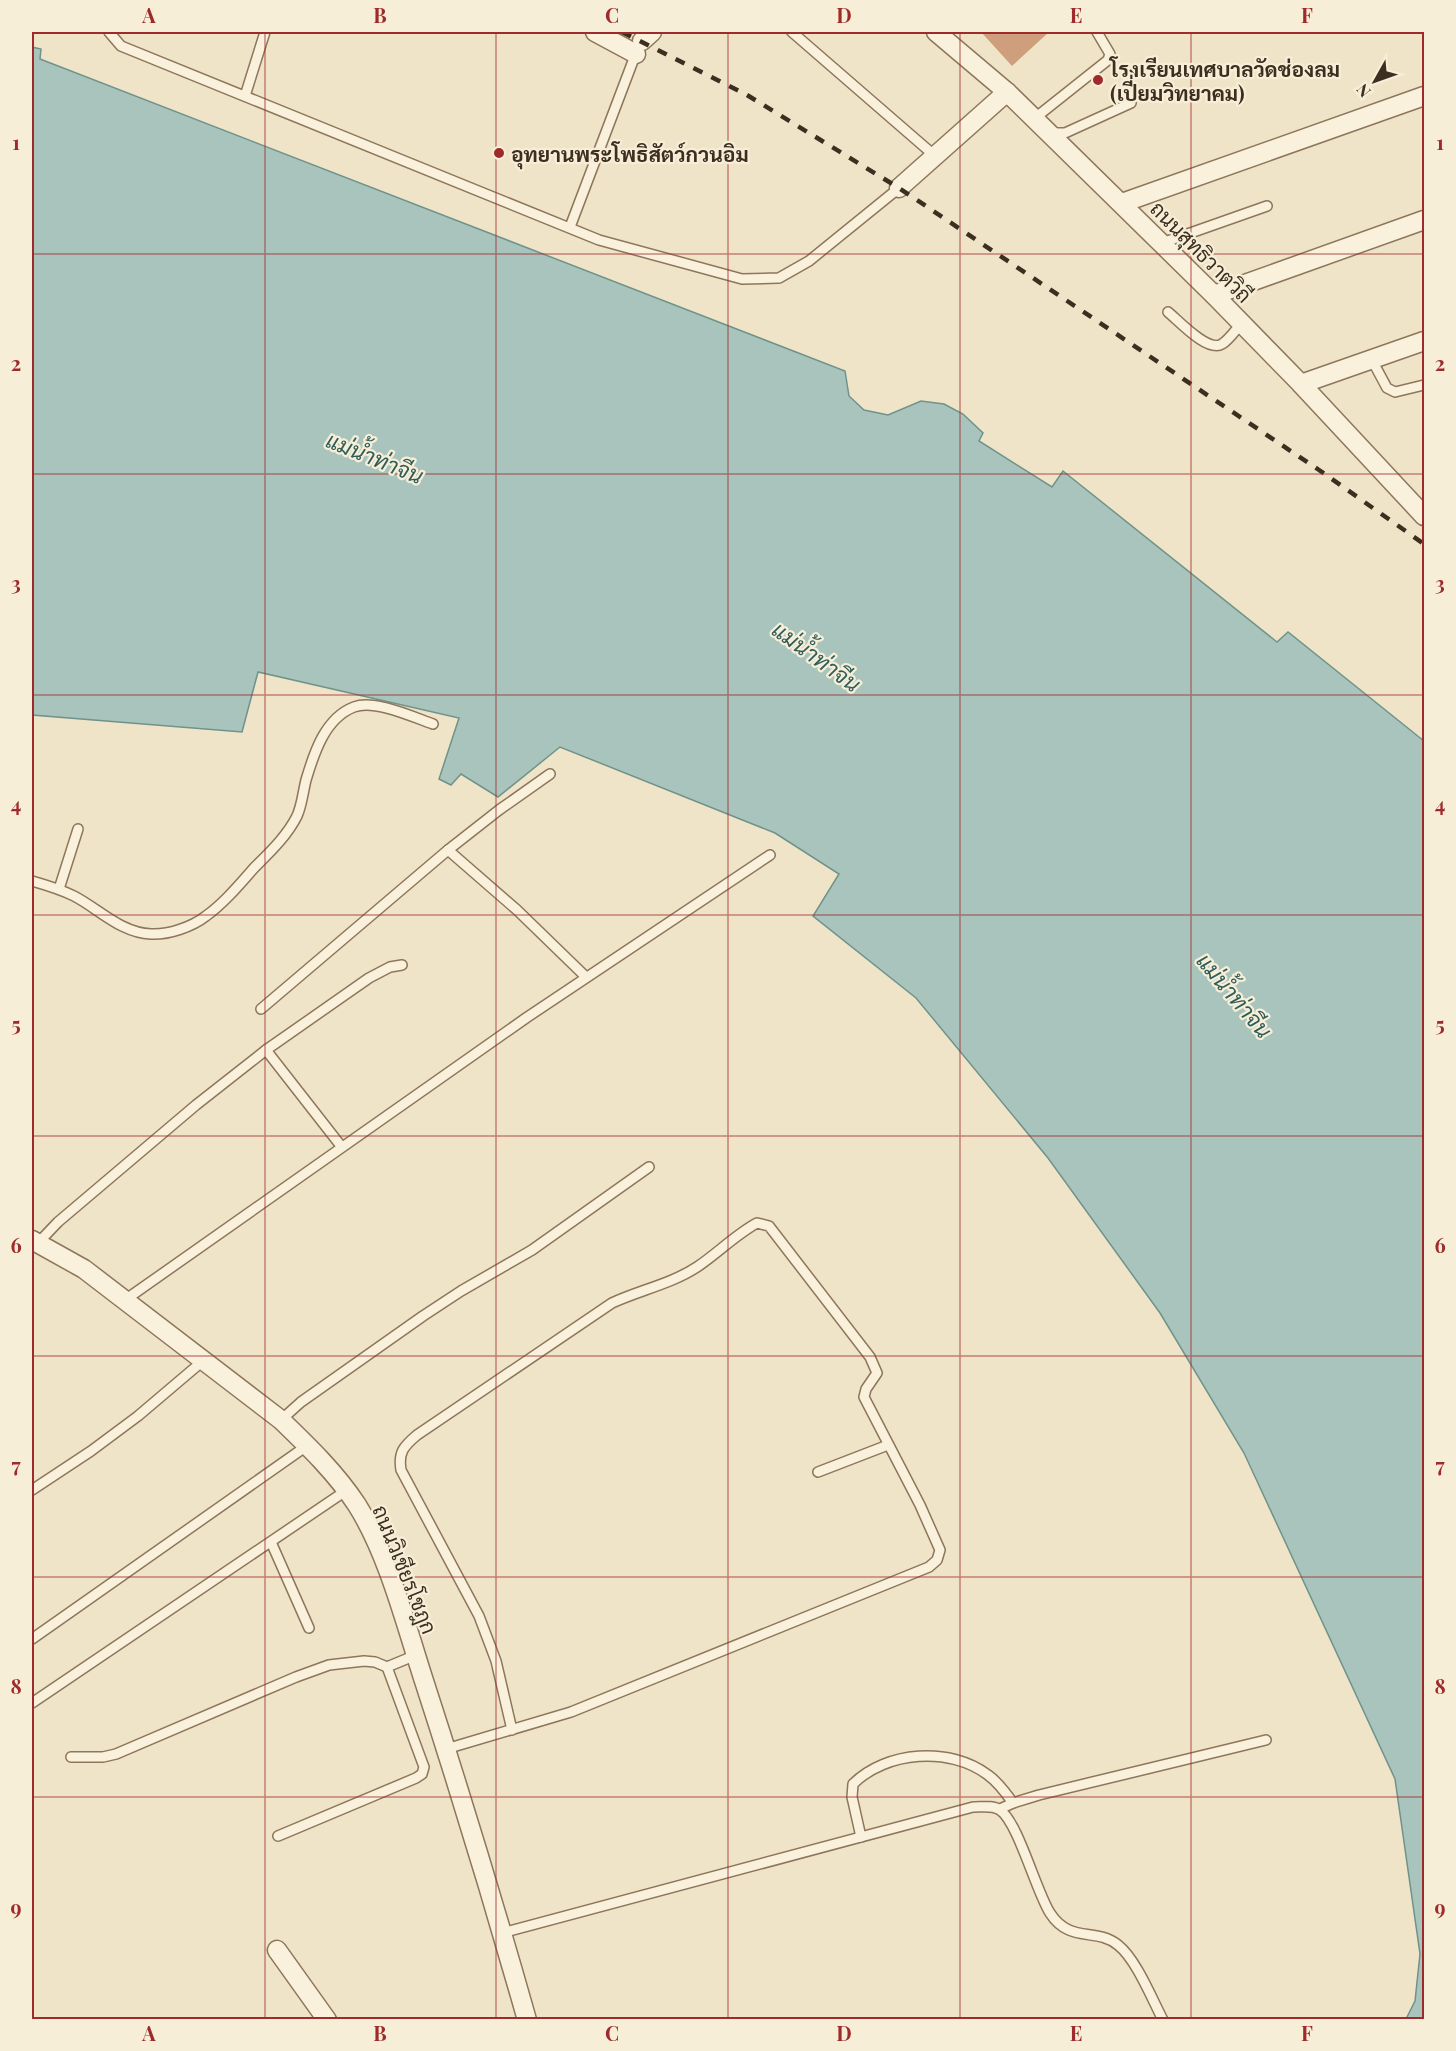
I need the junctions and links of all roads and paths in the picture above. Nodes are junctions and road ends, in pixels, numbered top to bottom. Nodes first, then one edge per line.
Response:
1 (109, 32) edge
2 (265, 32) edge
3 (595, 32) edge
4 (792, 32) edge
5 (936, 32) edge
6 (1097, 32) edge
7 (643, 42) edge
8 (1007, 92) junction
9 (246, 96) junction
10 (1425, 96) edge
11 (1131, 104) dead end
12 (1035, 118) junction
13 (1050, 134) junction
14 (935, 156) junction
15 (899, 188) joint
16 (1122, 203) junction
17 (1267, 207) dead end
18 (1425, 220) edge
19 (570, 227) junction
20 (1162, 243) junction
21 (1214, 294) junction
22 (1168, 312) dead end
23 (1242, 323) junction
24 (1425, 341) edge
25 (1372, 360) junction
26 (1301, 384) junction
27 (1425, 385) edge
28 (1425, 516) edge
29 (433, 724) dead end
30 (550, 774) dead end
31 (78, 829) dead end
32 (448, 850) junction
33 (770, 855) dead end
34 (32, 881) edge
35 (59, 889) junction
36 (402, 965) dead end
37 (586, 978) junction
38 (261, 1010) dead end
39 (267, 1050) junction
40 (341, 1146) junction
41 (649, 1167) dead end
42 (35, 1241) edge
43 (125, 1300) junction
44 (204, 1360) junction
45 (281, 1420) junction
46 (308, 1445) junction
47 (888, 1445) junction
48 (818, 1472) dead end
49 (347, 1490) junction
50 (32, 1491) edge
51 (271, 1542) junction
52 (309, 1628) dead end
53 (32, 1639) edge
54 (416, 1655) junction
55 (387, 1667) junction
56 (32, 1703) edge
57 (512, 1730) junction
58 (1266, 1740) dead end
59 (446, 1749) junction
60 (71, 1757) dead end
61 (1013, 1803) junction
62 (1000, 1809) junction
63 (278, 1836) dead end
64 (861, 1837) junction
65 (502, 1933) junction
66 (277, 1950) dead end
67 (327, 2019) edge
68 (527, 2019) edge
69 (1163, 2019) edge

1 - 9 lane
2 - 9 lane
3 - 7 street
4 - 14 lane
5 - 8 street, ถนนสุทธิวาตวิถี
6 - 12 lane
7 - 19 lane
8 - 12 street, ถนนสุทธิวาตวิถี
8 - 14 street
9 - 19 lane
10 - 16 street
11 - 13 lane
12 - 13 street, ถนนสุทธิวาตวิถี
13 - 16 street, ถนนสุทธิวาตวิถี
14 - 15 street
15 - 19 lane
16 - 20 street, ถนนสุทธิวาตวิถี
17 - 20 lane
18 - 21 street
20 - 21 street, ถนนสุทธิวาตวิถี
21 - 23 street, ถนนสุทธิวาตวิถี
22 - 23 lane
23 - 26 street, ถนนสุทธิวาตวิถี
24 - 25 street
25 - 26 street
25 - 27 lane
26 - 28 street, ถนนสุทธิวาตวิถี
29 - 35 lane
30 - 32 lane
31 - 35 lane
32 - 37 lane
32 - 38 lane
33 - 37 lane
34 - 35 lane
36 - 39 lane
37 - 40 lane
39 - 40 lane
39 - 42 lane
40 - 43 lane
41 - 45 lane
42 - 43 street, ถนนวิเชียรโชฎก
43 - 44 street, ถนนวิเชียรโชฎก
44 - 45 street, ถนนวิเชียรโชฎก
44 - 50 lane
45 - 46 street, ถนนวิเชียรโชฎก
46 - 49 street, ถนนวิเชียรโชฎก
46 - 53 lane
47 - 48 lane
47 - 57 lane
47 - 57 lane
49 - 51 lane
49 - 54 street, ถนนวิเชียรโชฎก
51 - 52 lane
51 - 56 lane
54 - 55 lane
54 - 59 street, ถนนวิเชียรโชฎก
55 - 60 lane
55 - 63 lane
57 - 59 lane
58 - 61 lane
59 - 65 street, ถนนวิเชียรโชฎก
61 - 62 lane
61 - 64 lane
62 - 64 lane
62 - 69 lane
64 - 65 lane
65 - 68 street, ถนนวิเชียรโชฎก
66 - 67 street

